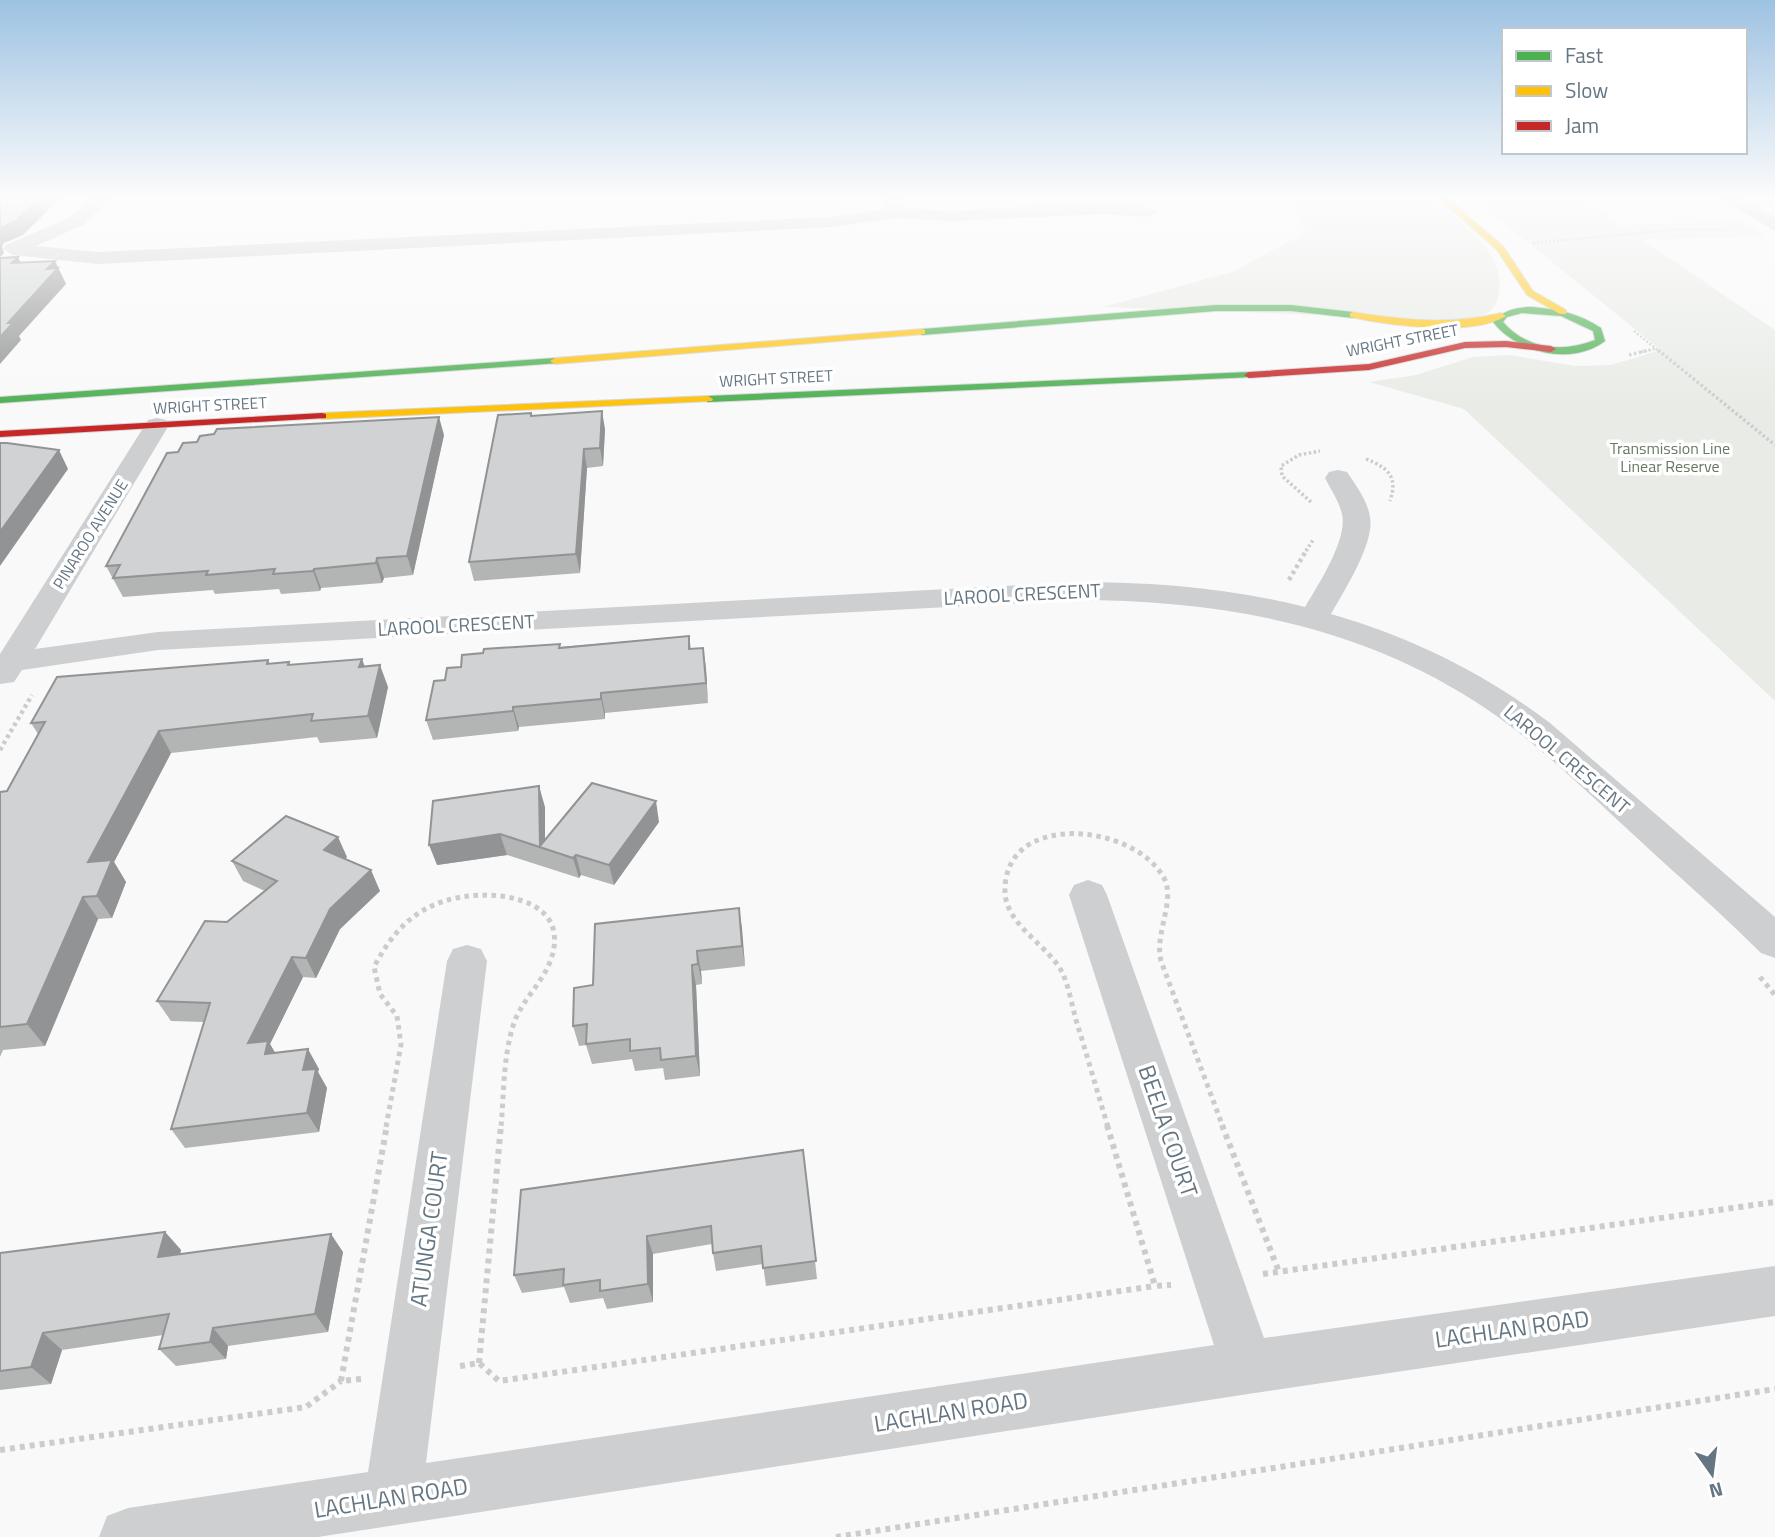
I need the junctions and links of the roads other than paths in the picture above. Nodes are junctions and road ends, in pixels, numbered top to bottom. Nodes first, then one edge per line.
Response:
1 (1513, 267) edge
2 (1516, 275) junction
3 (1503, 316) junction
4 (1581, 320) junction
5 (1551, 349) junction
6 (179, 388) junction
7 (0, 400) edge
8 (157, 425) junction
9 (0, 434) edge
10 (1338, 478) dead end
11 (1314, 618) junction
12 (12, 660) edge
13 (1088, 895) dead end
14 (1775, 942) edge
15 (467, 961) dead end
16 (1775, 1291) edge
17 (1248, 1367) junction
18 (393, 1497) junction
19 (128, 1537) edge

1 - 2 street
2 - 3 street
2 - 4 street
3 - 4 street, WRIGHT STREET
3 - 5 street
3 - 6 street, WRIGHT STREET
4 - 5 street
5 - 8 street, WRIGHT STREET
6 - 7 street, WRIGHT STREET
6 - 8 street, PINAROO AVENUE
8 - 9 street, WRIGHT STREET
8 - 12 street, PINAROO AVENUE
10 - 11 street
11 - 12 street, LAROOL CRESCENT
11 - 14 street, LAROOL CRESCENT
13 - 17 street, BEELA COURT
15 - 18 street, ATUNGA COURT
16 - 17 street, LACHLAN ROAD
17 - 18 street, LACHLAN ROAD
18 - 19 street, LACHLAN ROAD

